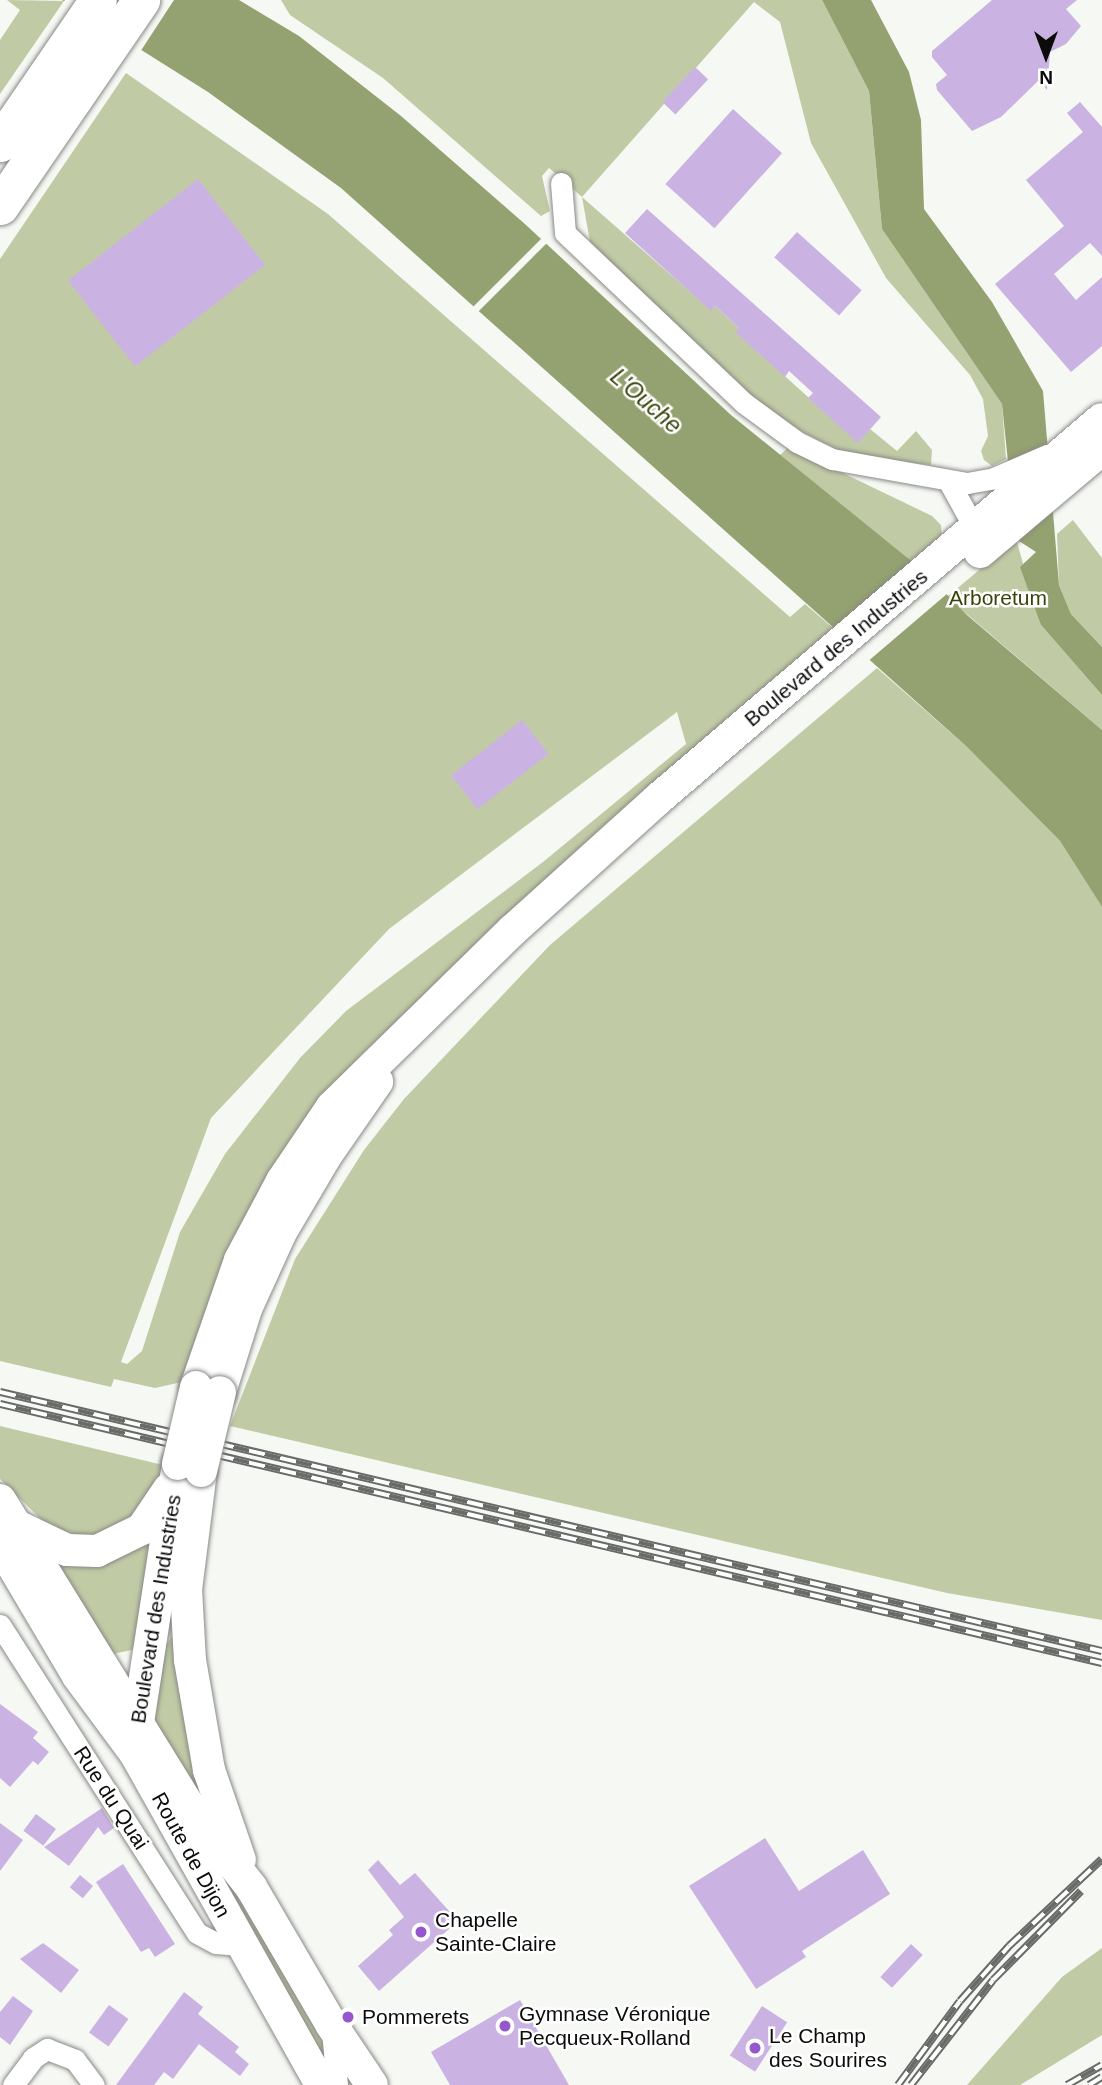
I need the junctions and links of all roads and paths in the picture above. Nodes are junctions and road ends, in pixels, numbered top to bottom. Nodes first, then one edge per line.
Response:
1 (97, 0) edge
2 (141, 0) edge
3 (0, 143) edge
4 (561, 183) dead end
5 (0, 206) edge
6 (1102, 419) edge
7 (1072, 460) edge
8 (949, 482) junction
9 (980, 538) junction
10 (190, 1468) junction
11 (0, 1500) edge
12 (9, 1536) edge
13 (186, 1589) junction
14 (0, 1625) edge
15 (52, 1631) junction
16 (149, 1652) junction
17 (100, 1660) junction
18 (137, 1738) junction
19 (251, 1887) junction
20 (240, 1945) junction
21 (331, 2024) junction
22 (13, 2085) edge
23 (94, 2085) edge
24 (321, 2085) edge
25 (337, 2085) edge
26 (372, 2085) edge

1 - 3 highway
2 - 5 highway
4 - 8 street
6 - 7 main road, Boulevard des Industries
7 - 8 street
7 - 9 main road, Boulevard des Industries
8 - 9 street
9 - 10 main road, Boulevard des Industries, bridge
10 - 12 main road, Boulevard des Industries
10 - 13 main road, Boulevard des Industries
10 - 16 main road, Boulevard des Industries
11 - 12 main road, Route de Dijon
12 - 15 main road, Route de Dijon
12 - 17 main road, Route de Dijon
13 - 16 main road
13 - 19 main road, Boulevard des Industries
14 - 20 street, Rue du Quai
15 - 17 main road, Route de Dijon
15 - 18 main road, Route de Dijon
16 - 17 main road
16 - 18 main road, Boulevard des Industries
17 - 18 main road, Route de Dijon
18 - 19 main road, Route de Dijon
18 - 20 main road, Route de Dijon
19 - 21 main road, Route de Dijon
20 - 24 main road, Route de Dijon
21 - 25 street, Route de Dijon
21 - 26 main road, Route de Dijon
22 - 23 street

